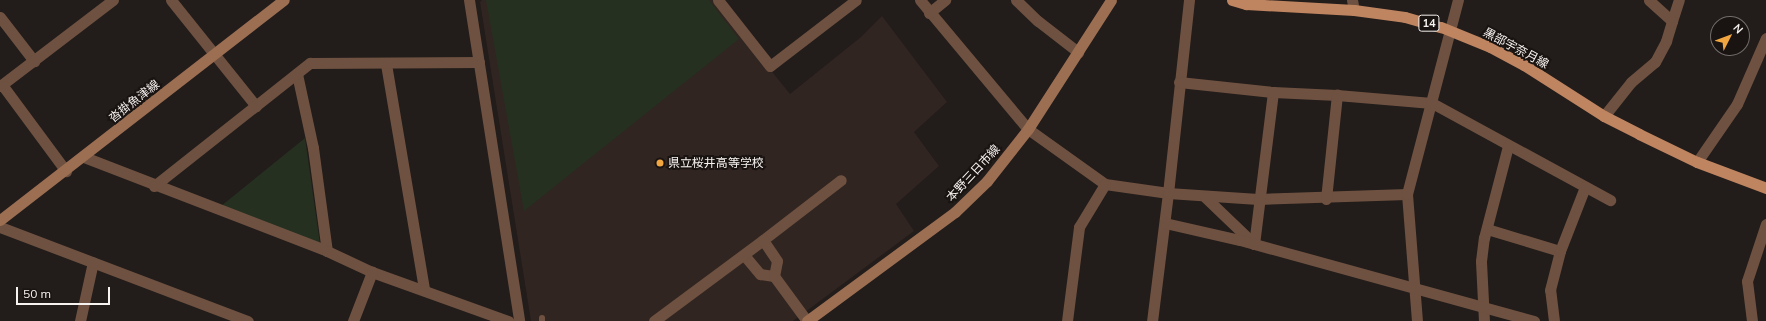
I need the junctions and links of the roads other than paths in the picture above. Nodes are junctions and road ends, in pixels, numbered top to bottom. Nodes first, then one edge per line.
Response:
1 (171, 0) edge
2 (284, 0) edge
3 (469, 0) edge
4 (718, 0) edge
5 (856, 0) edge
6 (920, 0) edge
7 (945, 0) edge
8 (1016, 0) edge
9 (1111, 0) edge
10 (1189, 0) edge
11 (1232, 0) edge
12 (1458, 0) edge
13 (1649, 0) edge
14 (1679, 0) edge
15 (109, 1) edge
16 (1246, 2) edge
17 (1353, 5) edge
18 (929, 13) junction
19 (0, 17) edge
20 (1672, 21) junction
21 (1451, 31) junction
22 (1765, 44) edge
23 (1078, 52) junction
24 (214, 54) junction
25 (34, 61) junction
26 (479, 62) junction
27 (386, 64) junction
28 (298, 74) junction
29 (1179, 82) junction
30 (2, 86) edge
31 (1273, 92) junction
32 (1337, 95) junction
33 (1432, 103) junction
34 (256, 106) junction
35 (1604, 116) junction
36 (1028, 129) junction
37 (1508, 146) junction
38 (84, 157) junction
39 (1698, 162) junction
40 (66, 171) junction
41 (841, 180) dead end
42 (1105, 184) junction
43 (154, 186) junction
44 (1585, 187) junction
45 (1766, 188) edge
46 (1168, 193) junction
47 (1407, 194) junction
48 (1205, 197) junction
49 (1258, 199) junction
50 (1326, 199) junction
51 (1610, 200) dead end
52 (0, 220) edge
53 (1165, 223) junction
54 (1766, 224) edge
55 (0, 227) edge
56 (1486, 229) junction
57 (763, 240) junction
58 (1254, 244) junction
59 (327, 251) junction
60 (1560, 251) junction
61 (744, 255) junction
62 (93, 262) junction
63 (372, 272) junction
64 (774, 276) junction
65 (424, 289) junction
66 (1415, 289) junction
67 (1483, 307) junction
68 (227, 317) edge
69 (80, 321) edge
70 (248, 321) edge
71 (353, 321) edge
72 (508, 321) edge
73 (519, 321) edge
74 (654, 321) edge
75 (807, 321) edge
76 (1067, 321) edge
77 (1152, 321) edge
78 (1417, 321) edge
79 (1484, 321) edge
80 (1534, 321) edge
81 (1554, 321) edge
82 (1752, 321) edge

1 - 24 street
2 - 24 main road, 沓掛魚津線
3 - 26 street
4 - 5 street
6 - 18 street
7 - 18 street
8 - 23 street
9 - 23 main road, 本野三日市線
10 - 29 street
11 - 16 main road, 黒部宇奈月線 / 14
12 - 21 street
13 - 20 street
14 - 20 street
15 - 25 street
16 - 17 main road, 黒部宇奈月線 / 14
17 - 21 main road, 黒部宇奈月線 / 14
18 - 36 street
19 - 25 street
20 - 35 street
21 - 33 street
21 - 35 main road, 黒部宇奈月線 / 14
22 - 39 street
23 - 36 main road, 本野三日市線
24 - 34 street
24 - 38 main road, 沓掛魚津線
25 - 30 street
26 - 27 street
26 - 73 street
27 - 28 street
27 - 65 street
28 - 34 street
28 - 59 street
29 - 31 street
29 - 46 street
30 - 40 street
31 - 32 street
31 - 49 street
32 - 33 street
32 - 50 street
33 - 37 street
33 - 47 street
34 - 43 street
35 - 39 main road, 黒部宇奈月線 / 14
36 - 42 street
36 - 75 main road, 本野三日市線
37 - 44 street
37 - 56 street
38 - 40 main road, 沓掛魚津線
38 - 43 street
39 - 45 main road, 黒部宇奈月線 / 14
40 - 52 main road, 沓掛魚津線
41 - 57 street
42 - 46 street
42 - 76 street
43 - 59 street
44 - 51 street
44 - 60 street
46 - 48 street
46 - 53 street
47 - 50 street
47 - 66 street
48 - 49 street
48 - 58 street
49 - 50 street
49 - 58 street
53 - 58 street
53 - 77 street
54 - 82 street
55 - 62 street
56 - 60 street
56 - 67 street
57 - 61 street
57 - 64 street
58 - 66 street
59 - 63 street
60 - 81 street
61 - 64 street
61 - 74 street
62 - 68 street
62 - 69 street
63 - 65 street
63 - 71 street
64 - 75 street
65 - 72 street
66 - 67 street
66 - 78 street
67 - 79 street
67 - 80 street
68 - 70 street

